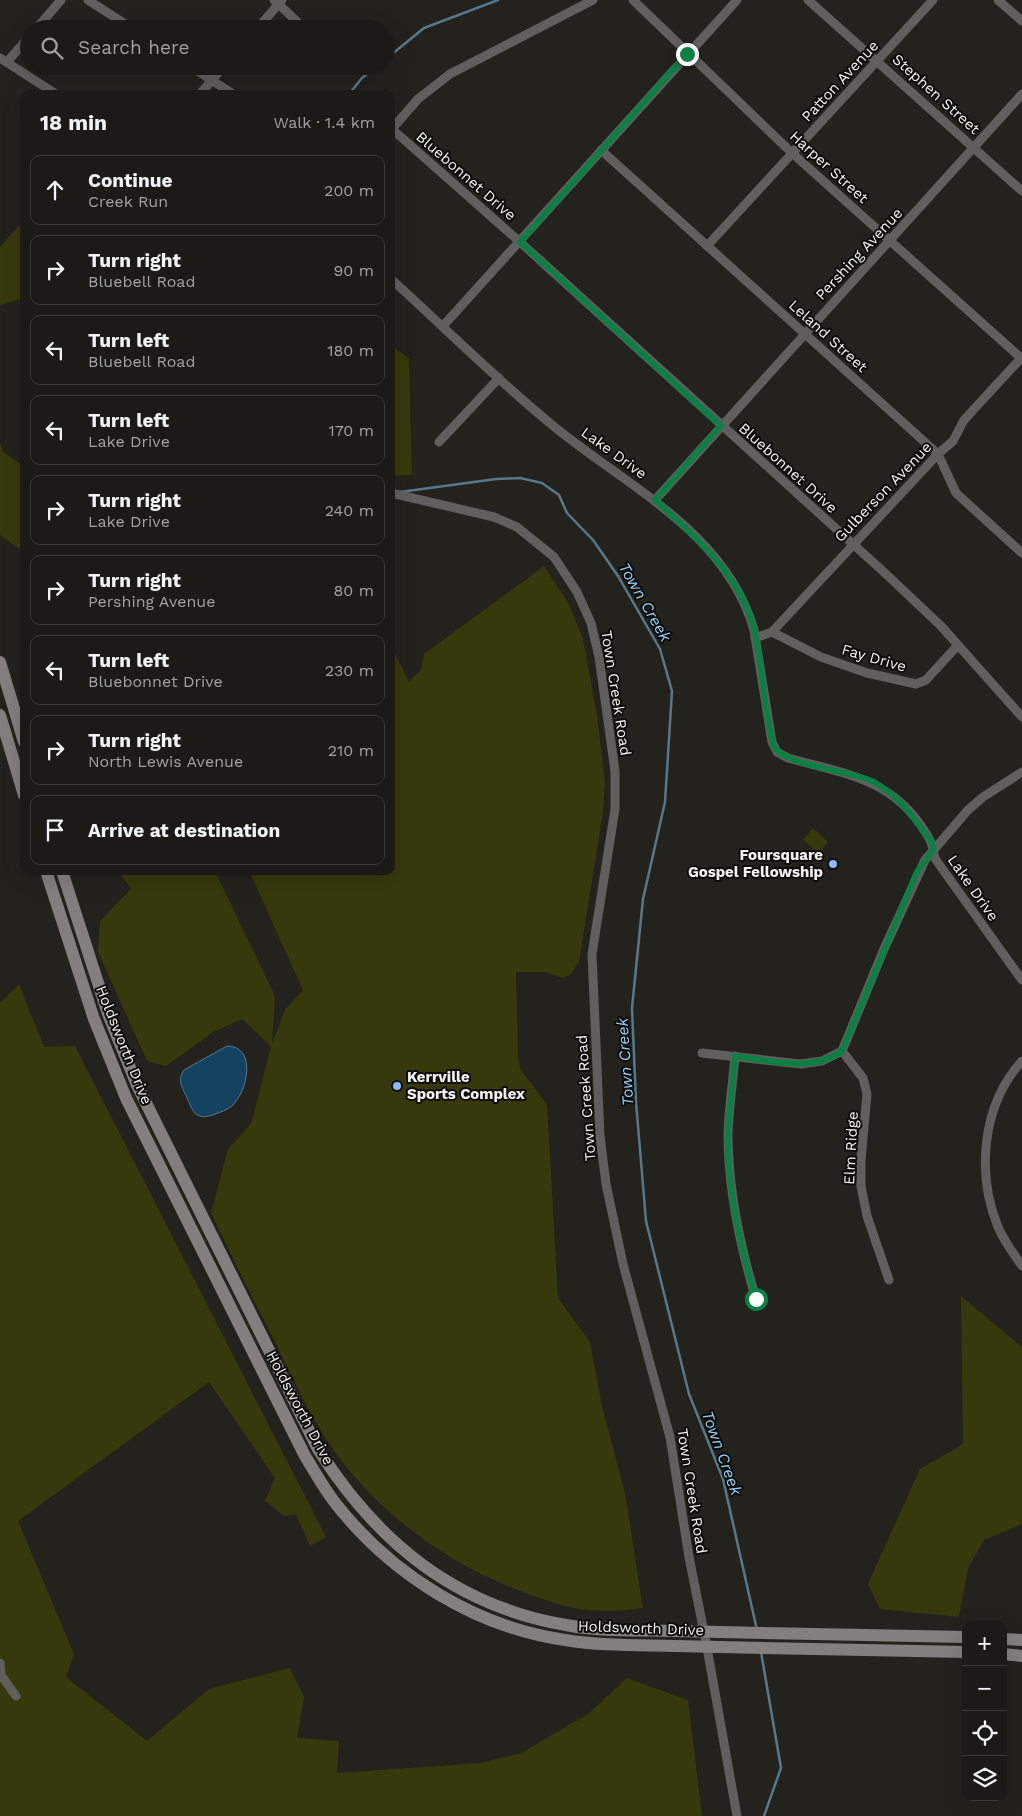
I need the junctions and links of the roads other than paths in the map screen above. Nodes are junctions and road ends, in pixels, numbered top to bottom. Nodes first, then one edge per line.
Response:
1 (61, 0) edge
2 (88, 0) edge
3 (593, 0) edge
4 (633, 0) edge
5 (737, 0) edge
6 (808, 0) edge
7 (933, 0) edge
8 (998, 0) edge
9 (278, 1) edge
10 (44, 20) edge
11 (118, 20) edge
12 (264, 20) edge
13 (296, 20) edge
14 (1022, 21) edge
15 (20, 45) edge
16 (687, 54) junction
17 (3, 60) edge
18 (878, 60) junction
19 (20, 71) edge
20 (26, 75) edge
21 (204, 75) edge
22 (216, 75) edge
23 (212, 80) junction
24 (50, 90) edge
25 (203, 90) edge
26 (227, 90) edge
27 (1022, 94) edge
28 (395, 126) edge
29 (395, 132) edge
30 (975, 147) junction
31 (601, 150) junction
32 (792, 153) junction
33 (1022, 190) edge
34 (890, 241) junction
35 (520, 242) junction
36 (707, 246) junction
37 (395, 283) edge
38 (443, 326) junction
39 (804, 334) junction
40 (1021, 358) edge
41 (499, 378) junction
42 (721, 426) junction
43 (439, 442) dead end
44 (938, 454) junction
45 (395, 494) edge
46 (655, 500) junction
47 (852, 544) junction
48 (1022, 554) edge
49 (772, 632) junction
50 (756, 638) junction
51 (958, 645) junction
52 (0, 662) edge
53 (5, 696) edge
54 (0, 715) edge
55 (1022, 717) edge
56 (20, 732) edge
57 (1022, 772) edge
58 (20, 782) edge
59 (933, 850) junction
60 (47, 875) edge
61 (63, 875) edge
62 (1022, 980) edge
63 (842, 1051) junction
64 (702, 1053) dead end
65 (735, 1056) junction
66 (1022, 1061) edge
67 (175, 1162) junction
68 (162, 1169) junction
69 (1022, 1266) edge
70 (889, 1280) dead end
71 (756, 1299) dead end
72 (962, 1637) edge
73 (1007, 1639) edge
74 (1022, 1640) edge
75 (962, 1652) edge
76 (1007, 1654) edge
77 (1022, 1656) edge
78 (0, 1663) edge
79 (1, 1676) edge
80 (16, 1696) dead end
81 (737, 1816) edge

1 - 10 street
2 - 11 street
3 - 28 street
4 - 16 street, Harper Street
5 - 16 street
6 - 18 street, Stephen Street
7 - 18 street, Patton Avenue
8 - 14 street
9 - 12 street
9 - 13 street
15 - 17 street
16 - 31 street
16 - 32 street, Harper Street
17 - 19 street
18 - 30 street, Stephen Street
18 - 32 street, Patton Avenue
20 - 24 street
21 - 23 street
22 - 23 street
23 - 25 street
23 - 26 street
27 - 30 street, Pershing Avenue
29 - 35 street, Bluebonnet Drive
30 - 33 street, Stephen Street
30 - 34 street, Pershing Avenue
31 - 35 street
31 - 36 street, Leland Street
32 - 34 street, Harper Street
32 - 36 street, Patton Avenue
34 - 39 street, Pershing Avenue
34 - 40 street, Harper Street
35 - 38 street
35 - 42 street, Bluebonnet Drive
36 - 39 street, Leland Street
37 - 38 street, Lake Drive
38 - 41 street, Lake Drive
39 - 42 street, Pershing Avenue
39 - 44 street, Leland Street
40 - 44 street, Gulberson Avenue
41 - 43 street
41 - 46 street, Lake Drive
42 - 46 street, Pershing Avenue
42 - 47 street, Bluebonnet Drive
44 - 47 street, Gulberson Avenue
44 - 48 street, Leland Street
45 - 81 street, Town Creek Road
46 - 50 street, Lake Drive
47 - 49 street, Gulberson Avenue
47 - 51 street, Bluebonnet Drive
49 - 50 street, Gulberson Avenue
49 - 51 street, Fay Drive
50 - 59 street, Lake Drive
51 - 55 street, Bluebonnet Drive
52 - 53 main road
53 - 56 main road
54 - 58 main road
57 - 59 street
59 - 62 street, Lake Drive
59 - 63 street
60 - 68 main road, Holdsworth Drive
61 - 67 main road, Holdsworth Drive
63 - 65 street
63 - 70 street, Elm Ridge
64 - 65 street
65 - 71 street
66 - 69 street
67 - 68 main road
67 - 72 main road, Holdsworth Drive, bridge
68 - 75 main road, Holdsworth Drive, bridge
73 - 74 main road
76 - 77 main road
78 - 79 street
79 - 80 street

